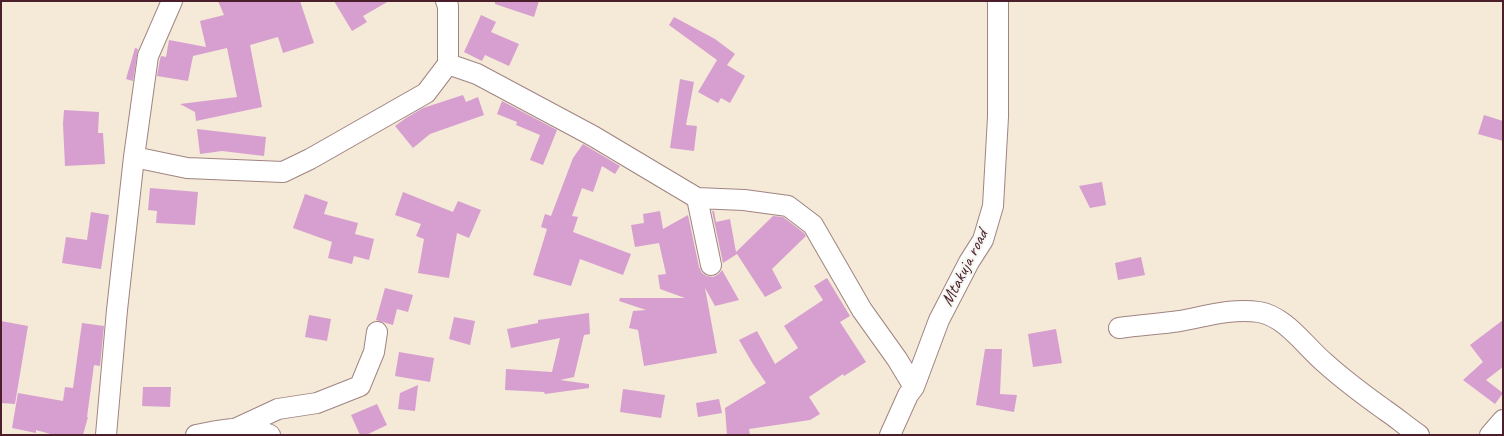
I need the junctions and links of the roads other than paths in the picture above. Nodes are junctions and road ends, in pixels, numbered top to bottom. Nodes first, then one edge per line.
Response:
1 (172, 1) edge
2 (446, 1) edge
3 (998, 1) edge
4 (448, 64) junction
5 (134, 157) junction
6 (697, 198) junction
7 (711, 265) dead end
8 (1119, 328) dead end
9 (378, 332) dead end
10 (914, 387) junction
11 (1503, 420) edge
12 (237, 428) junction
13 (106, 435) edge
14 (196, 435) edge
15 (270, 435) edge
16 (890, 435) edge
17 (1419, 435) edge
18 (1490, 435) edge

1 - 5 street
2 - 4 street
3 - 10 street, Mtakuja road
4 - 5 street
4 - 6 street
5 - 13 street
6 - 7 street
6 - 10 street
8 - 17 street
9 - 12 street
10 - 16 street, Mtakuja road
11 - 18 street
12 - 14 street
12 - 15 street

